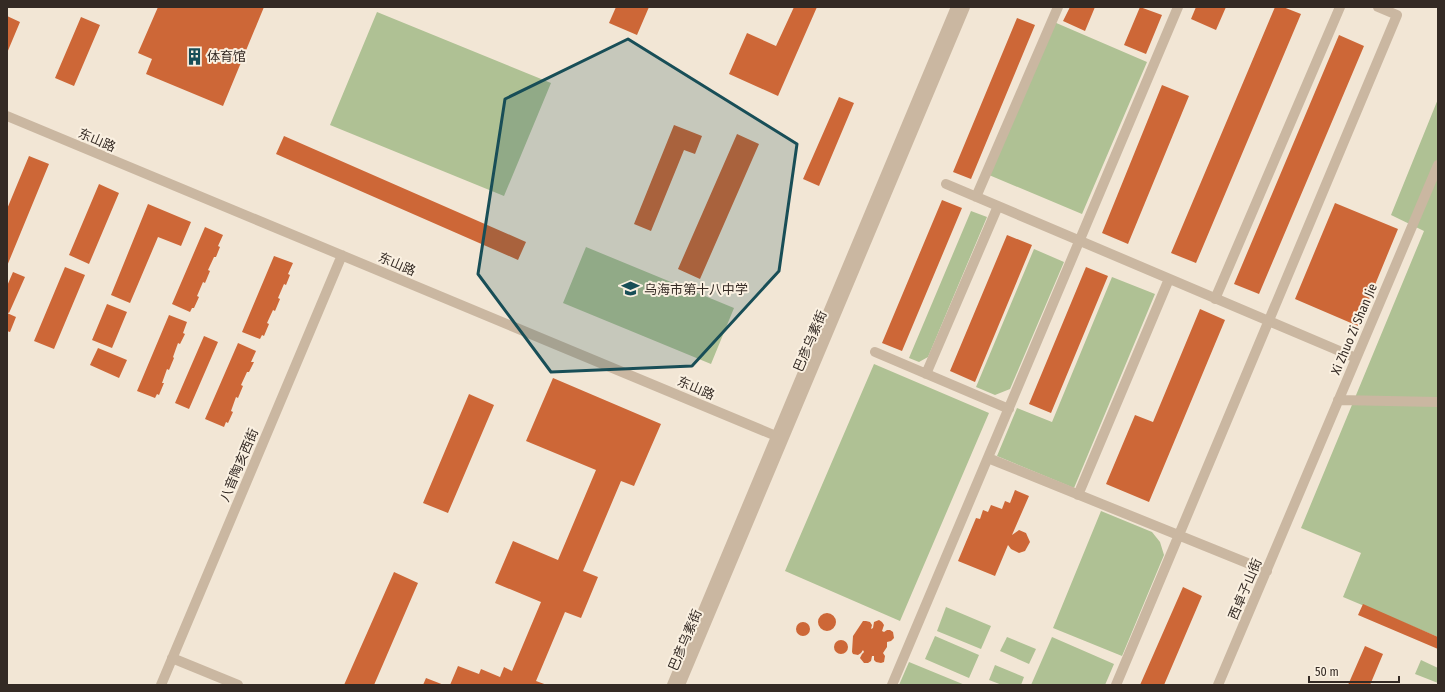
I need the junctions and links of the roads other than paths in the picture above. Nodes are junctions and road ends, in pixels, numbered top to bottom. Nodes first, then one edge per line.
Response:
1 (956, 7) edge
2 (965, 7) edge
3 (1058, 7) edge
4 (1178, 7) edge
5 (1340, 7) edge
6 (1378, 7) edge
7 (7, 116) edge
8 (1438, 165) edge
9 (946, 184) dead end
10 (976, 197) junction
11 (998, 206) junction
12 (1080, 241) junction
13 (342, 255) junction
14 (1169, 279) junction
15 (1215, 299) junction
16 (1269, 321) junction
17 (875, 352) dead end
18 (1356, 358) junction
19 (926, 374) junction
20 (1338, 400) junction
21 (1438, 402) edge
22 (1009, 409) junction
23 (776, 436) junction
24 (988, 458) junction
25 (1078, 495) junction
26 (1295, 503) joint
27 (1179, 535) junction
28 (1267, 571) junction
29 (172, 658) junction
30 (161, 685) edge
31 (238, 685) edge
32 (672, 685) edge
33 (680, 685) edge
34 (892, 685) edge
35 (1116, 685) edge
36 (1218, 685) edge

1 - 23 street, 巴彦乌素街
2 - 33 street, 巴彦乌素街
3 - 10 street
4 - 12 street
5 - 15 street
6 - 16 street
7 - 13 street, 东山路
8 - 18 street, Xi Zhuo Zi Shan Jie
9 - 10 street
10 - 11 street
11 - 12 street
11 - 19 street
12 - 14 street
12 - 22 street
13 - 23 street, 东山路
13 - 29 street, 八音陶亥西街
14 - 15 street
14 - 25 street
15 - 16 street
16 - 18 street
16 - 27 street
17 - 19 street
18 - 20 street, Xi Zhuo Zi Shan Jie
19 - 22 street
20 - 21 street
20 - 26 street, Xi Zhuo Zi Shan Jie
22 - 24 street
23 - 32 street, 巴彦乌素街
24 - 25 street
24 - 34 street
25 - 27 street
26 - 28 street, 西卓子山街
27 - 28 street
27 - 35 street
28 - 36 street, 西卓子山街
29 - 30 street, 八音陶亥西街
29 - 31 street

